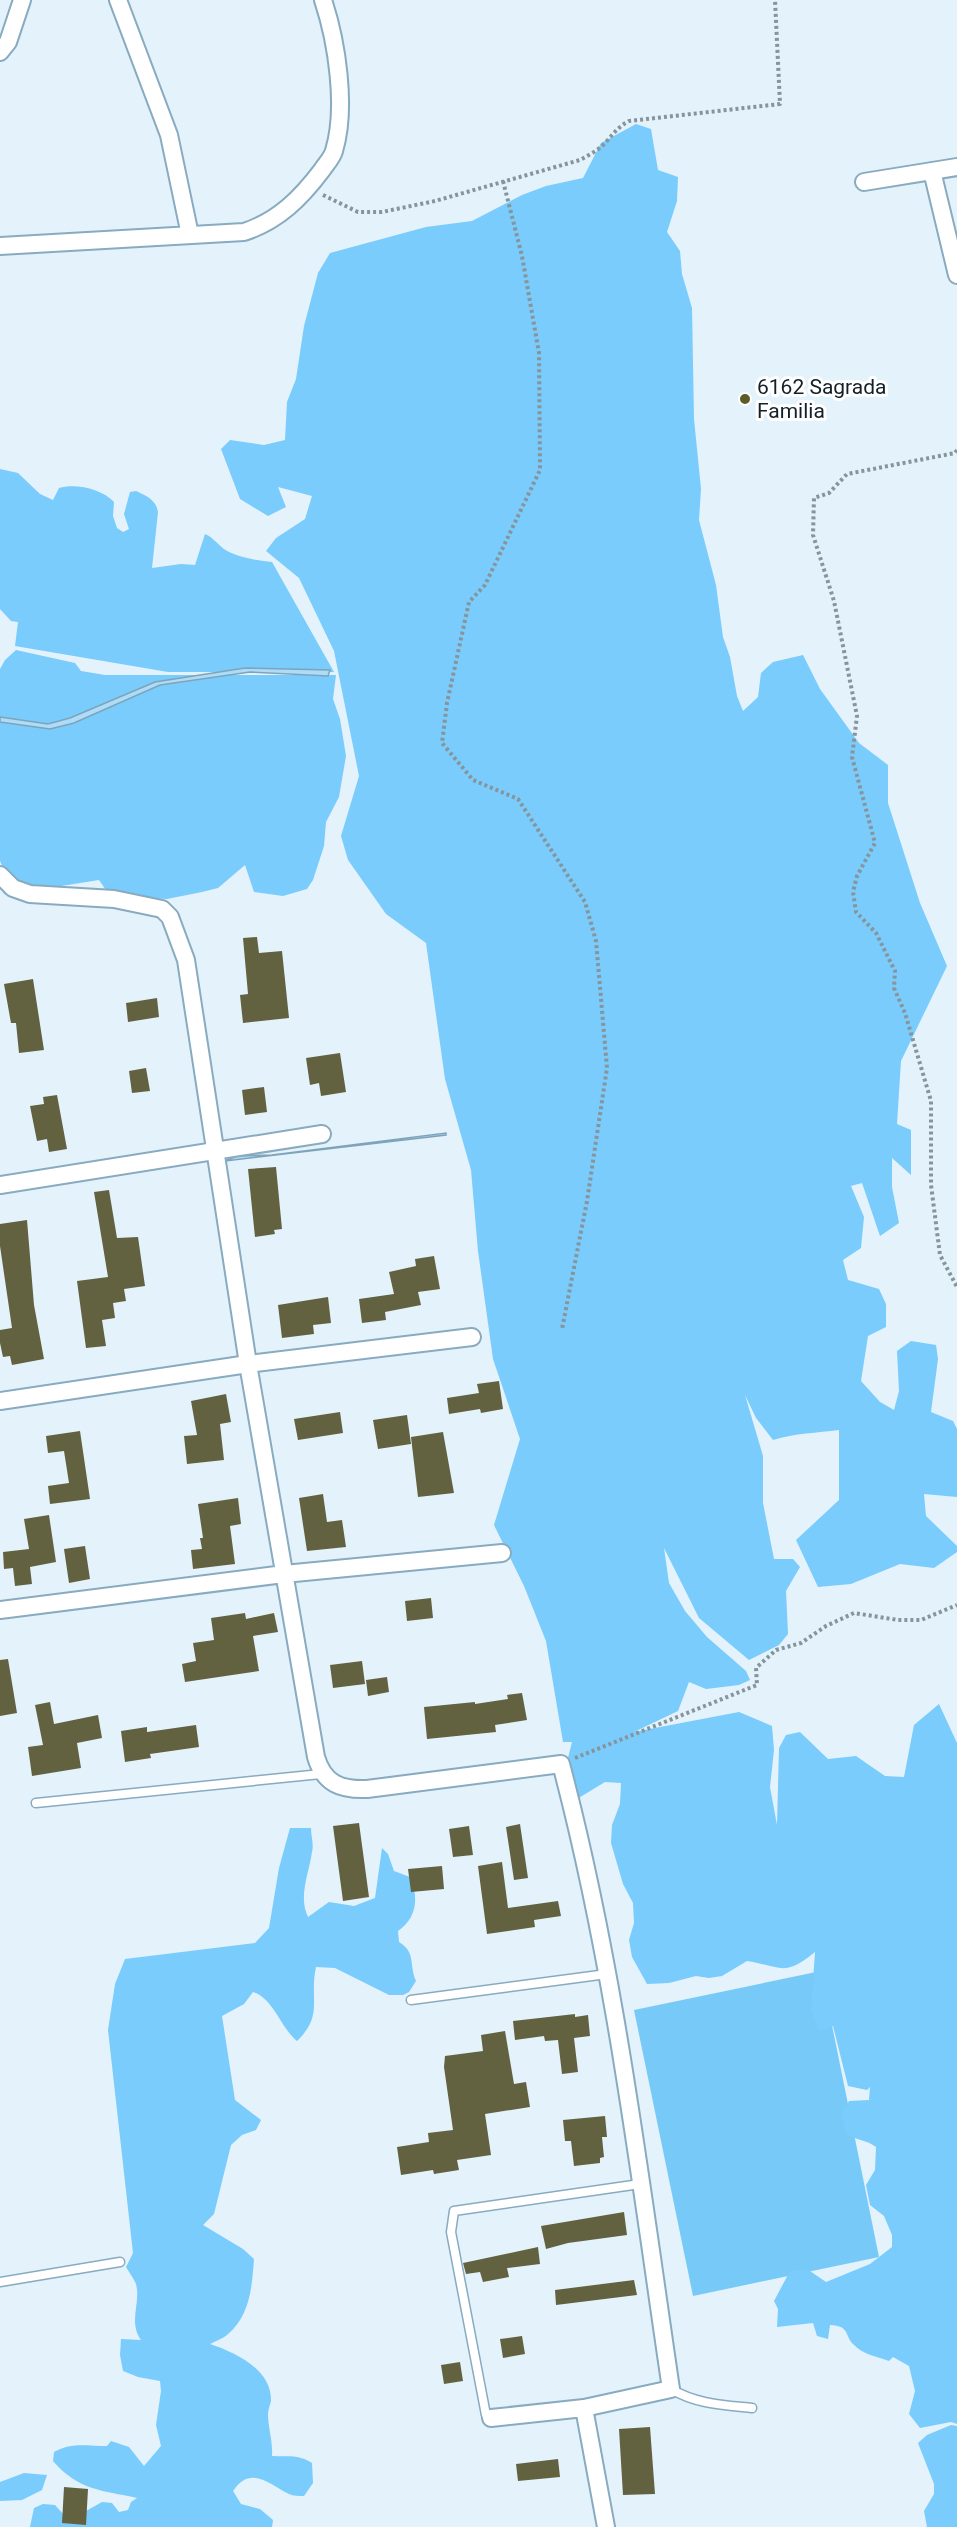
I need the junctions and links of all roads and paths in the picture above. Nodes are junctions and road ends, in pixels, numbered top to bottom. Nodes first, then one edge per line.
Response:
1 (22, 0) edge
2 (118, 0) edge
3 (323, 0) edge
4 (775, 0) edge
5 (0, 52) edge
6 (957, 167) edge
7 (933, 171) junction
8 (503, 181) junction
9 (864, 182) dead end
10 (308, 188) junction
11 (190, 235) junction
12 (0, 246) edge
13 (957, 275) edge
14 (957, 450) edge
15 (0, 874) edge
16 (322, 1134) dead end
17 (217, 1150) junction
18 (0, 1185) edge
19 (957, 1287) edge
20 (562, 1329) dead end
21 (472, 1337) dead end
22 (248, 1364) junction
23 (0, 1401) edge
24 (502, 1553) dead end
25 (284, 1574) junction
26 (957, 1605) edge
27 (0, 1610) edge
28 (561, 1764) junction
29 (321, 1774) junction
30 (36, 1803) dead end
31 (607, 1974) junction
32 (411, 2000) dead end
33 (640, 2184) junction
34 (120, 2262) dead end
35 (0, 2282) edge
36 (671, 2389) junction
37 (585, 2408) junction
38 (752, 2408) dead end
39 (491, 2418) joint
40 (606, 2527) edge

1 - 5 street
2 - 11 street
3 - 10 street
4 - 8 path
6 - 7 street
7 - 9 street
7 - 13 street
8 - 10 path
8 - 20 path
10 - 11 street
11 - 12 street
14 - 19 path
15 - 17 street
16 - 17 street
17 - 18 street
17 - 22 street
21 - 22 street
22 - 23 street
22 - 25 street
24 - 25 street
25 - 27 street
25 - 29 street
26 - 28 path
28 - 29 street
28 - 31 street
29 - 30 lane
31 - 32 lane
31 - 33 street
33 - 36 street
33 - 39 lane
34 - 35 lane
36 - 37 street
36 - 38 lane
37 - 39 street
37 - 40 street

